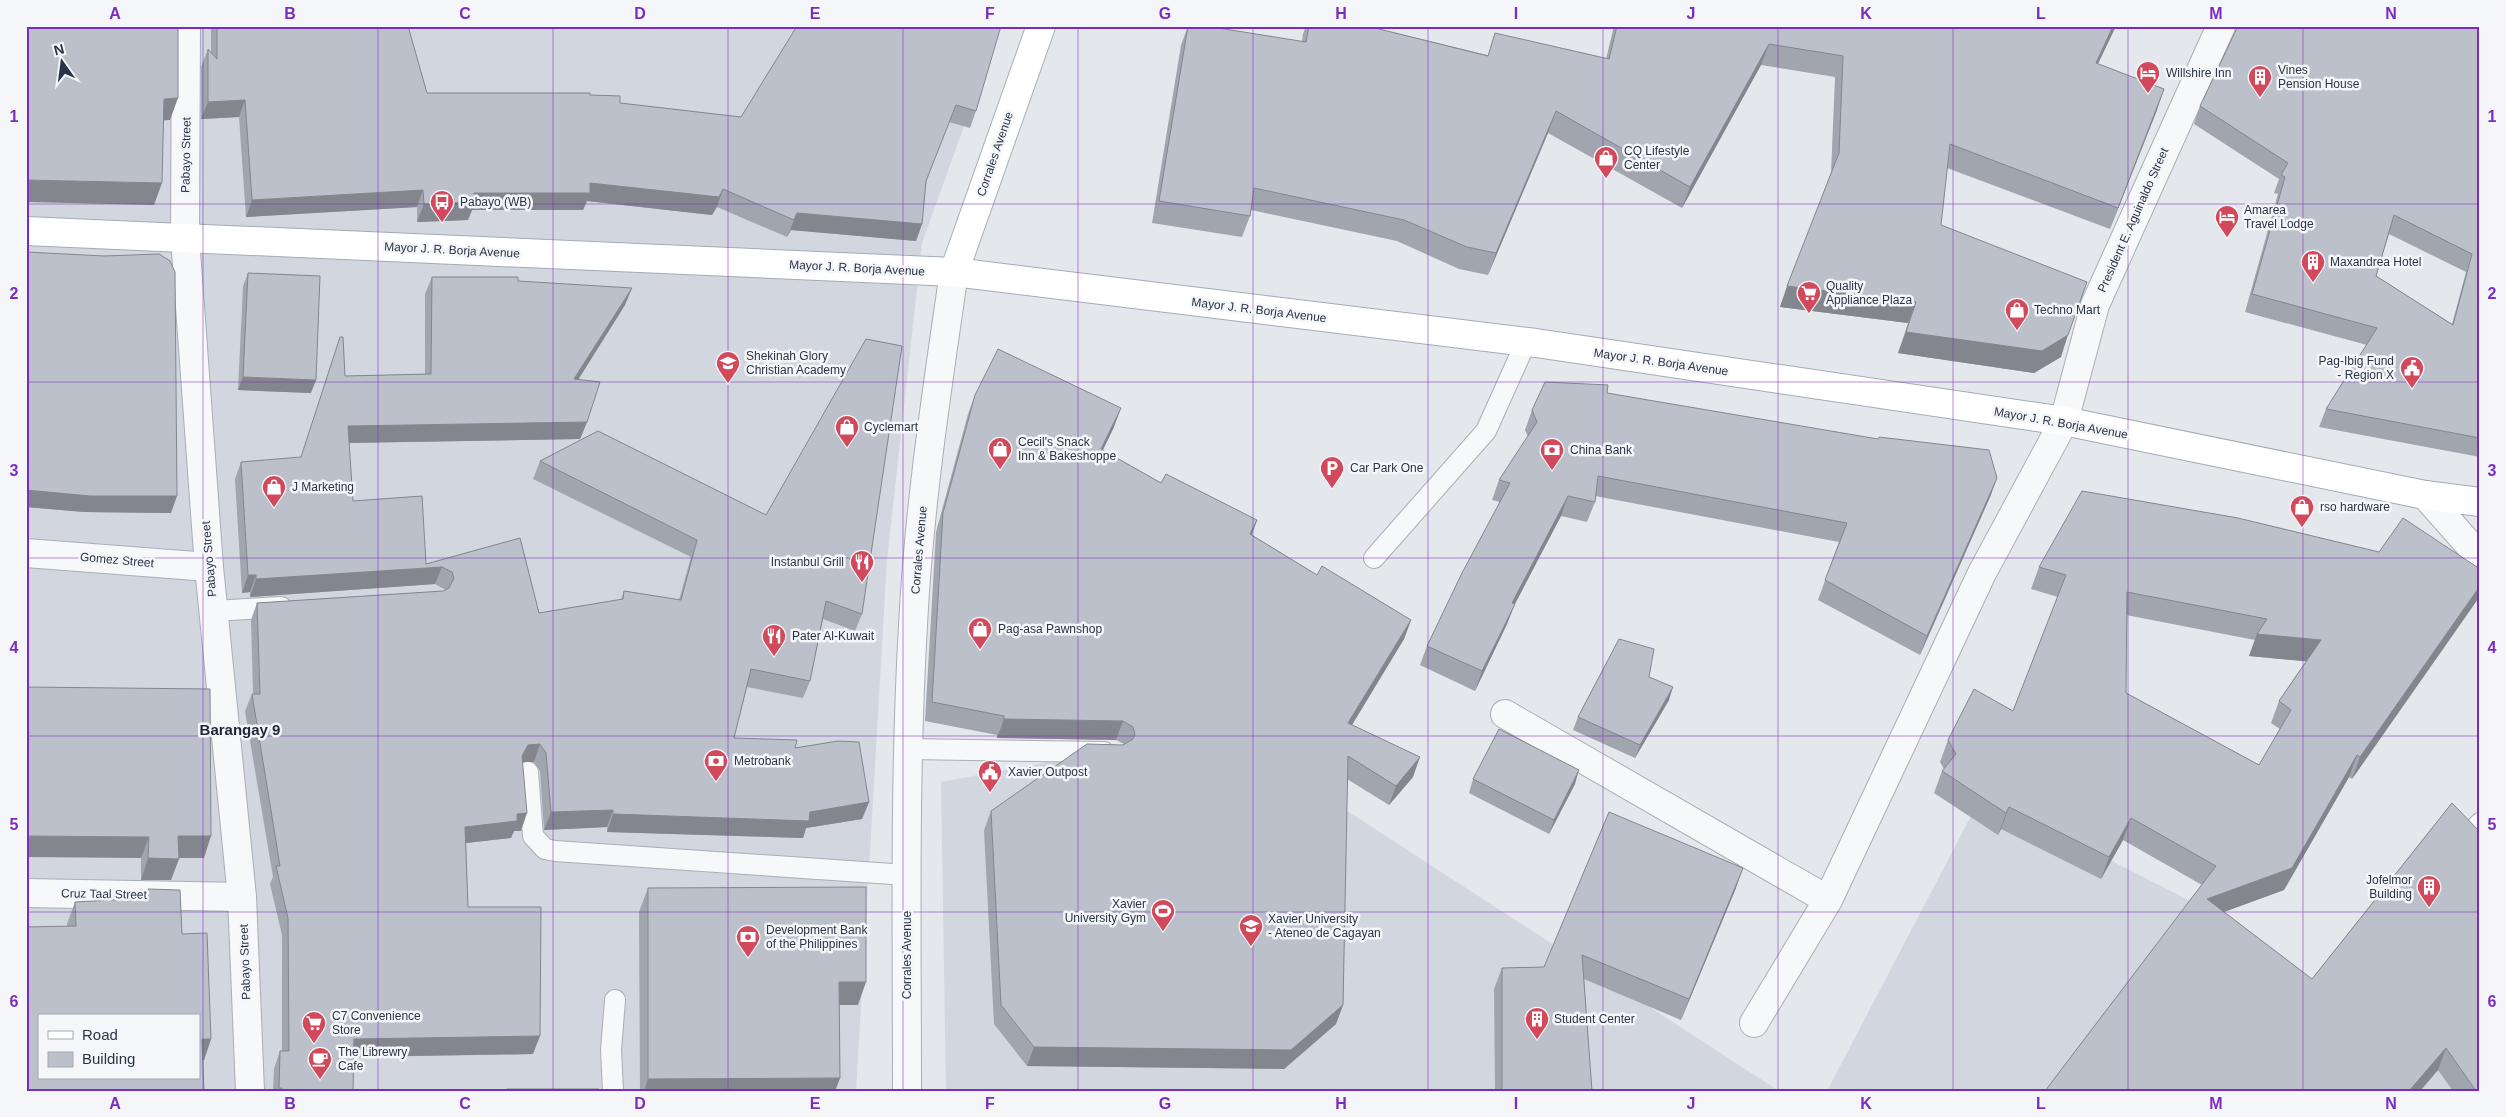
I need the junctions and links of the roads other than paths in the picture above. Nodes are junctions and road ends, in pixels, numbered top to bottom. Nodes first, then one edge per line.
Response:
1 (186, 26) edge
2 (1041, 26) edge
3 (2221, 26) edge
4 (26, 231) edge
5 (185, 238) junction
6 (954, 272) junction
7 (1526, 342) junction
8 (2064, 421) junction
9 (2425, 495) junction
10 (2480, 502) edge
11 (26, 553) edge
12 (2480, 557) edge
13 (1374, 558) dead end
14 (209, 568) junction
15 (300, 605) edge
16 (213, 611) junction
17 (1504, 714) dead end
18 (908, 749) junction
19 (1116, 752) edge
20 (528, 772) edge
21 (907, 875) junction
22 (26, 893) edge
23 (242, 896) junction
24 (1828, 900) junction
25 (615, 1000) dead end
26 (1754, 1023) dead end
27 (250, 1091) edge
28 (613, 1091) edge
29 (907, 1091) edge

1 - 5 street, Pabayo Street
2 - 6 main road, Corrales Avenue
3 - 8 street, President E. Aguinaldo Street
4 - 5 main road, Mayor J. R. Borja Avenue
5 - 6 main road, Mayor J. R. Borja Avenue
5 - 14 street, Pabayo Street
6 - 7 main road, Mayor J. R. Borja Avenue
6 - 18 street, Corrales Avenue
7 - 8 main road, Mayor J. R. Borja Avenue
7 - 13 lane
8 - 9 main road, Mayor J. R. Borja Avenue
8 - 24 street, President E. Aguinaldo Street
9 - 10 main road, Mayor J. R. Borja Avenue
9 - 12 street
11 - 14 street, Gomez Street
14 - 16 street, Pabayo Street
15 - 16 lane
16 - 23 street, Pabayo Street
17 - 24 street
18 - 19 lane
18 - 21 street, Corrales Avenue
20 - 21 lane
21 - 29 street, Corrales Avenue
22 - 23 street, Cruz Taal Street
23 - 27 street, Pabayo Street
24 - 26 street, President E. Aguinaldo Street
25 - 28 lane

